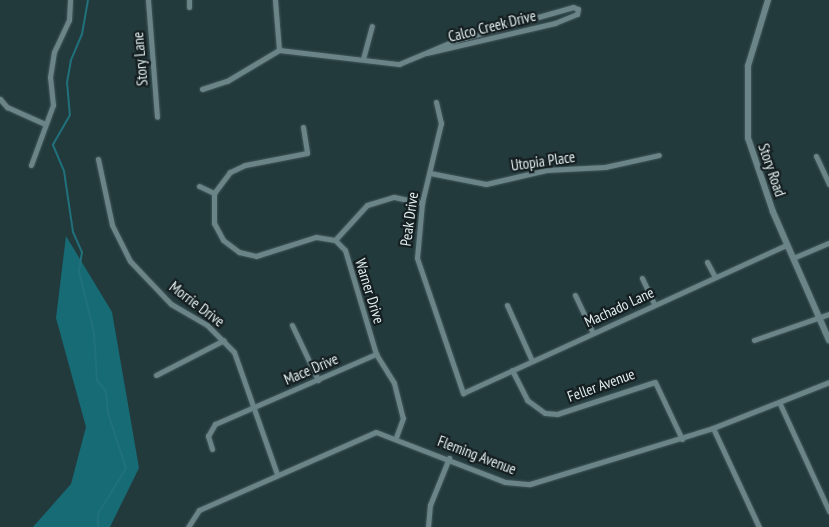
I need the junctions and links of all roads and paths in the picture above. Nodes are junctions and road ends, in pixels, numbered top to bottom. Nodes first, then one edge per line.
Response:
1 (70, 0) edge
2 (148, 0) edge
3 (188, 0) edge
4 (275, 0) edge
5 (768, 0) edge
6 (189, 7) dead end
7 (372, 26) dead end
8 (279, 50) junction
9 (427, 53) junction
10 (362, 59) junction
11 (202, 89) dead end
12 (0, 99) edge
13 (436, 102) dead end
14 (157, 116) dead end
15 (45, 124) junction
16 (303, 126) dead end
17 (659, 155) dead end
18 (816, 156) dead end
19 (98, 159) dead end
20 (31, 165) dead end
21 (430, 173) junction
22 (829, 184) edge
23 (200, 186) dead end
24 (214, 192) junction
25 (422, 202) junction
26 (335, 240) junction
27 (829, 244) edge
28 (787, 245) junction
29 (793, 258) junction
30 (707, 262) dead end
31 (715, 277) junction
32 (642, 278) dead end
33 (575, 295) dead end
34 (654, 304) junction
35 (507, 305) dead end
36 (829, 314) edge
37 (820, 318) junction
38 (292, 325) dead end
39 (593, 333) junction
40 (224, 340) junction
41 (754, 340) dead end
42 (829, 340) edge
43 (376, 354) junction
44 (532, 361) junction
45 (512, 370) junction
46 (156, 374) dead end
47 (318, 380) junction
48 (829, 382) edge
49 (463, 393) joint
50 (780, 404) junction
51 (255, 407) junction
52 (713, 428) junction
53 (396, 437) junction
54 (682, 439) junction
55 (212, 449) dead end
56 (449, 458) junction
57 (277, 474) junction
58 (829, 511) edge
59 (188, 527) edge
60 (428, 527) edge
61 (759, 527) edge

1 - 15 street
2 - 14 street, Story Lane
3 - 6 street
4 - 8 street
5 - 28 street, Story Road
7 - 10 street
8 - 10 street, Calco Creek Drive
8 - 11 street
9 - 9 street, Calco Creek Drive
9 - 10 street, Calco Creek Drive
12 - 15 street
13 - 21 street, Peak Drive
15 - 20 street
16 - 24 street
17 - 21 street, Utopia Place
18 - 22 street
19 - 40 street, Morrie Drive
21 - 25 street, Peak Drive
23 - 24 street
24 - 26 street
25 - 26 street
25 - 49 street, Peak Drive
26 - 43 street, Warner Drive
27 - 29 street
28 - 29 street, Story Road
28 - 31 street, Machado Lane
29 - 37 street, Story Road
30 - 31 street
31 - 34 street, Machado Lane
32 - 34 street
33 - 39 street
34 - 39 street, Machado Lane
35 - 44 street
36 - 37 street
37 - 41 street
37 - 42 street, Story Road
38 - 47 street
39 - 44 street, Machado Lane
40 - 46 street
40 - 51 street, Morrie Drive
43 - 47 street, Mace Drive
43 - 53 street, Warner Drive
44 - 45 street, Machado Lane
45 - 49 street, Machado Lane
45 - 54 street, Feller Avenue
47 - 51 street, Mace Drive
48 - 50 street, Fleming Avenue
50 - 52 street, Fleming Avenue
50 - 58 street
51 - 55 street, Mace Drive
51 - 57 street, Morrie Drive
52 - 54 street, Fleming Avenue
52 - 61 street
53 - 56 street, Fleming Avenue
53 - 57 street, Fleming Avenue
54 - 56 street, Fleming Avenue
56 - 60 street
57 - 59 street, Fleming Avenue

